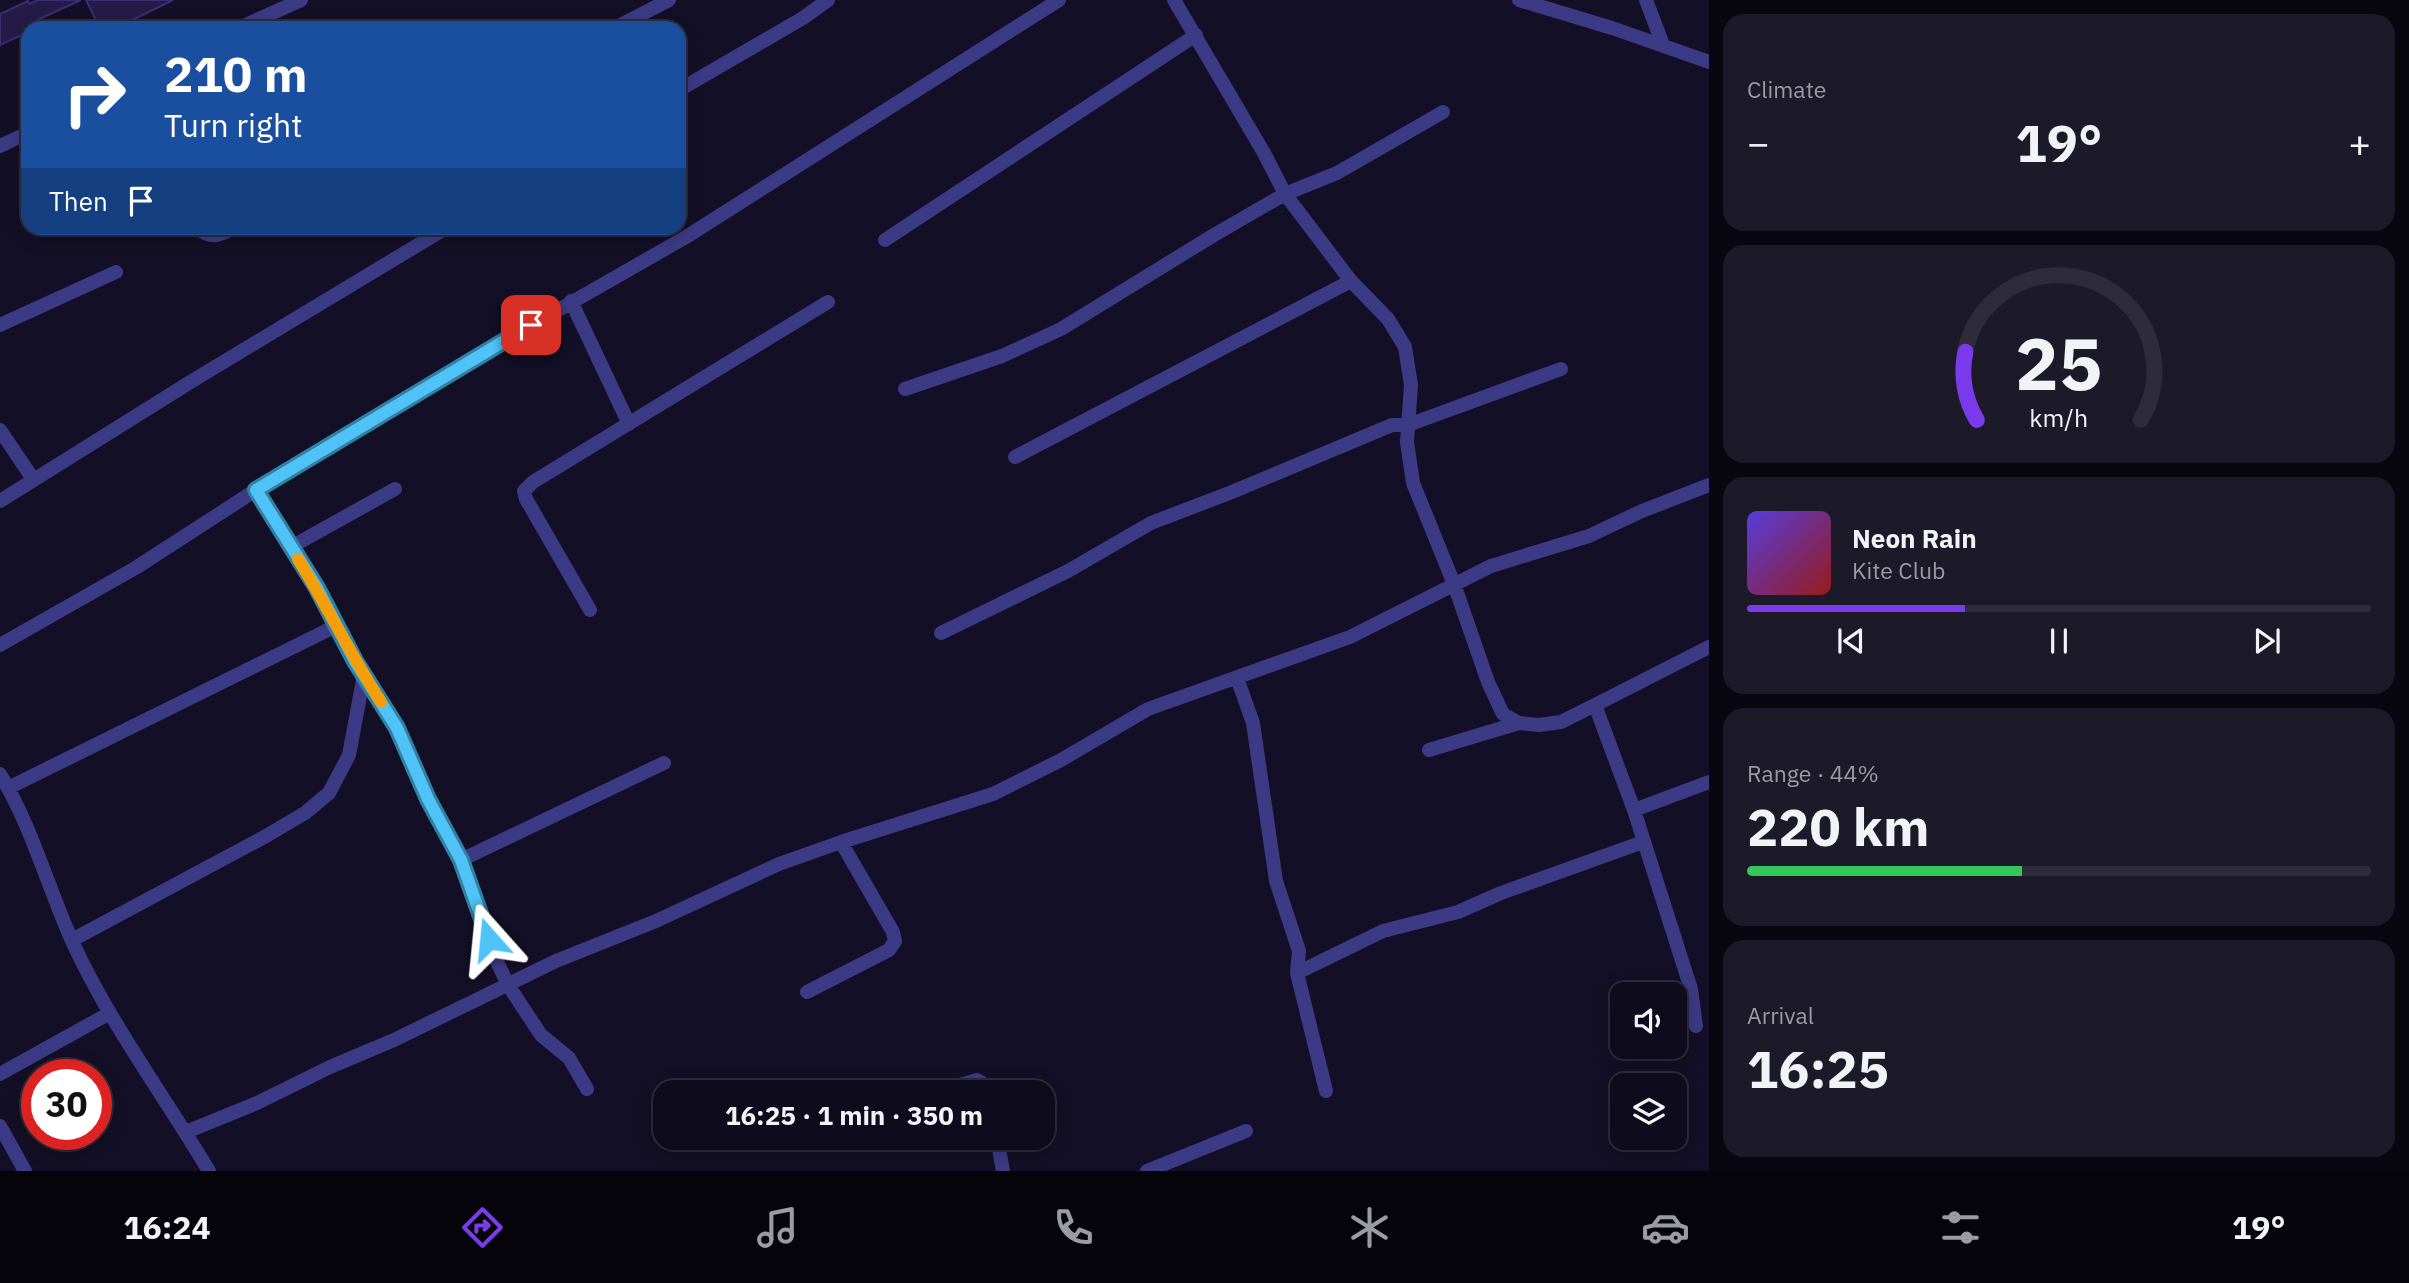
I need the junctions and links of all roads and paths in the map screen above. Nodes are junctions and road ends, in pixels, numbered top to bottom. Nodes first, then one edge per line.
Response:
1 (301, 0) edge
2 (669, 0) edge
3 (828, 0) edge
4 (1059, 0) edge
5 (1174, 0) edge
6 (1519, 0) edge
7 (1646, 0) edge
8 (254, 21) edge
9 (628, 21) edge
10 (1196, 35) junction
11 (1663, 45) junction
12 (1709, 62) edge
13 (686, 86) edge
14 (1443, 112) dead end
15 (21, 136) edge
16 (0, 146) edge
17 (1285, 194) junction
18 (434, 235) edge
19 (885, 240) dead end
20 (116, 272) dead end
21 (1351, 281) junction
22 (571, 301) junction
23 (828, 302) dead end
24 (0, 325) edge
25 (1561, 369) dead end
26 (905, 389) dead end
27 (629, 424) junction
28 (1408, 425) junction
29 (0, 430) edge
30 (1015, 457) dead end
31 (33, 479) junction
32 (1709, 485) edge
33 (395, 489) dead end
34 (256, 490) junction
35 (0, 501) edge
36 (291, 547) junction
37 (1454, 584) junction
38 (590, 610) dead end
39 (336, 626) junction
40 (941, 633) dead end
41 (0, 645) edge
42 (1709, 647) edge
43 (364, 675) junction
44 (1237, 678) junction
45 (1595, 705) junction
46 (1519, 723) junction
47 (1429, 750) dead end
48 (664, 763) dead end
49 (0, 774) edge
50 (1709, 782) edge
51 (8, 788) junction
52 (1634, 810) junction
53 (841, 842) junction
54 (1643, 842) junction
55 (461, 860) junction
56 (72, 940) junction
57 (1297, 973) junction
58 (508, 985) junction
59 (807, 992) dead end
60 (110, 1013) junction
61 (1696, 1026) dead end
62 (0, 1074) edge
63 (587, 1089) dead end
64 (1326, 1091) dead end
65 (0, 1126) edge
66 (1246, 1131) dead end
67 (186, 1132) junction
68 (999, 1150) edge
69 (6, 1154) edge
70 (25, 1171) edge
71 (209, 1171) edge
72 (1003, 1171) edge
73 (1147, 1171) edge

1 - 8 street
2 - 9 street
3 - 13 street
4 - 22 street
5 - 10 street
6 - 11 street
7 - 11 street
10 - 17 street
10 - 19 street
11 - 12 street
14 - 17 street
15 - 16 street
17 - 21 street
17 - 26 street
18 - 31 street
20 - 24 street
21 - 28 street
21 - 30 street
22 - 27 street
22 - 34 street
23 - 27 street
25 - 28 street
27 - 38 street
28 - 37 street
28 - 40 street
29 - 31 street
31 - 35 street
32 - 37 street
33 - 36 street
34 - 36 street
34 - 41 street
36 - 39 street
37 - 44 street
37 - 46 street
39 - 43 street
39 - 51 street
42 - 45 street
43 - 55 street
43 - 56 street
44 - 53 street
44 - 57 street
45 - 46 street
45 - 52 street
46 - 47 street
48 - 55 street
49 - 51 street
50 - 52 street
51 - 56 street
52 - 54 street
53 - 58 street
53 - 59 street
54 - 57 street
54 - 61 street
55 - 58 street
56 - 60 street
57 - 64 street
58 - 63 street
58 - 67 street
60 - 62 street
60 - 67 street
65 - 69 street
66 - 73 street
67 - 71 street
68 - 72 street
69 - 70 street

